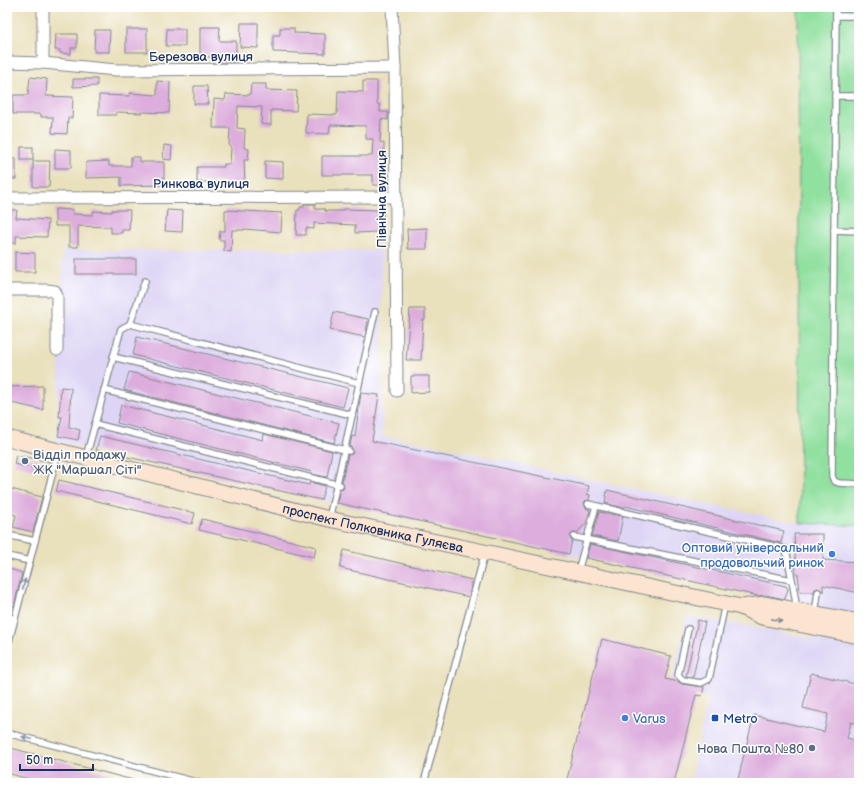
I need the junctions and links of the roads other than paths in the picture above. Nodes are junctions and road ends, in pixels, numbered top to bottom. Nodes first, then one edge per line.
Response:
1 (43, 7) edge
2 (392, 7) edge
3 (836, 7) edge
4 (836, 16) junction
5 (859, 16) edge
6 (7, 62) edge
7 (43, 62) junction
8 (394, 68) junction
9 (835, 96) junction
10 (859, 96) edge
11 (395, 197) junction
12 (7, 198) edge
13 (834, 230) junction
14 (859, 231) edge
15 (145, 281) dead end
16 (7, 290) edge
17 (375, 312) dead end
18 (130, 324) junction
19 (57, 350) dead end
20 (113, 357) junction
21 (359, 383) junction
22 (104, 390) junction
23 (397, 391) dead end
24 (352, 415) junction
25 (95, 424) junction
26 (7, 438) edge
27 (58, 451) junction
28 (347, 451) junction
29 (86, 458) junction
30 (859, 484) edge
31 (339, 485) junction
32 (588, 504) dead end
33 (596, 506) junction
34 (329, 519) junction
35 (7, 535) edge
36 (574, 537) dead end
37 (587, 540) junction
38 (35, 541) junction
39 (485, 552) junction
40 (7, 556) edge
41 (30, 561) junction
42 (578, 572) junction
43 (792, 580) junction
44 (818, 592) dead end
45 (725, 603) junction
46 (741, 607) junction
47 (798, 610) junction
48 (815, 614) junction
49 (7, 617) edge
50 (15, 619) junction
51 (859, 622) edge
52 (688, 629) dead end
53 (859, 636) edge
54 (7, 649) edge
55 (7, 733) edge
56 (200, 783) edge
57 (424, 783) edge

1 - 7 street
2 - 8 street, Північна вулиця
3 - 4 lane
4 - 5 lane
4 - 9 lane
6 - 7 street, Березова вулиця
7 - 8 street, Березова вулиця
8 - 11 street, Північна вулиця
9 - 10 lane
9 - 13 lane
11 - 12 street, Ринкова вулиця
11 - 23 street, Північна вулиця
13 - 14 lane
13 - 30 lane
15 - 18 lane
16 - 19 street
17 - 21 lane
18 - 20 lane
18 - 21 lane
20 - 22 lane
20 - 24 lane
21 - 24 lane
22 - 25 lane
22 - 28 lane
24 - 28 lane
25 - 29 lane
25 - 31 lane
26 - 27 main road, проспект Полковника Гуляєва
27 - 29 main road, проспект Полковника Гуляєва
27 - 38 lane
28 - 31 lane
29 - 34 main road, проспект Полковника Гуляєва
31 - 34 lane
32 - 33 lane
33 - 37 lane
33 - 43 lane
34 - 39 main road, проспект Полковника Гуляєва
35 - 38 lane
36 - 37 lane
37 - 42 lane
37 - 43 lane
38 - 41 lane
39 - 42 main road, проспект Полковника Гуляєва
39 - 57 lane
40 - 41 lane
50 -> 41 lane
42 - 45 main road, проспект Полковника Гуляєва
43 - 47 lane
44 - 48 lane
45 - 46 main road, проспект Полковника Гуляєва
45 - 52 lane
46 - 47 main road, проспект Полковника Гуляєва
46 -> 53 main road, проспект Полковника Гуляєва
47 - 48 main road, проспект Полковника Гуляєва
48 - 51 main road, проспект Полковника Гуляєва
49 - 50 lane
50 - 54 lane
56 -> 55 lane

